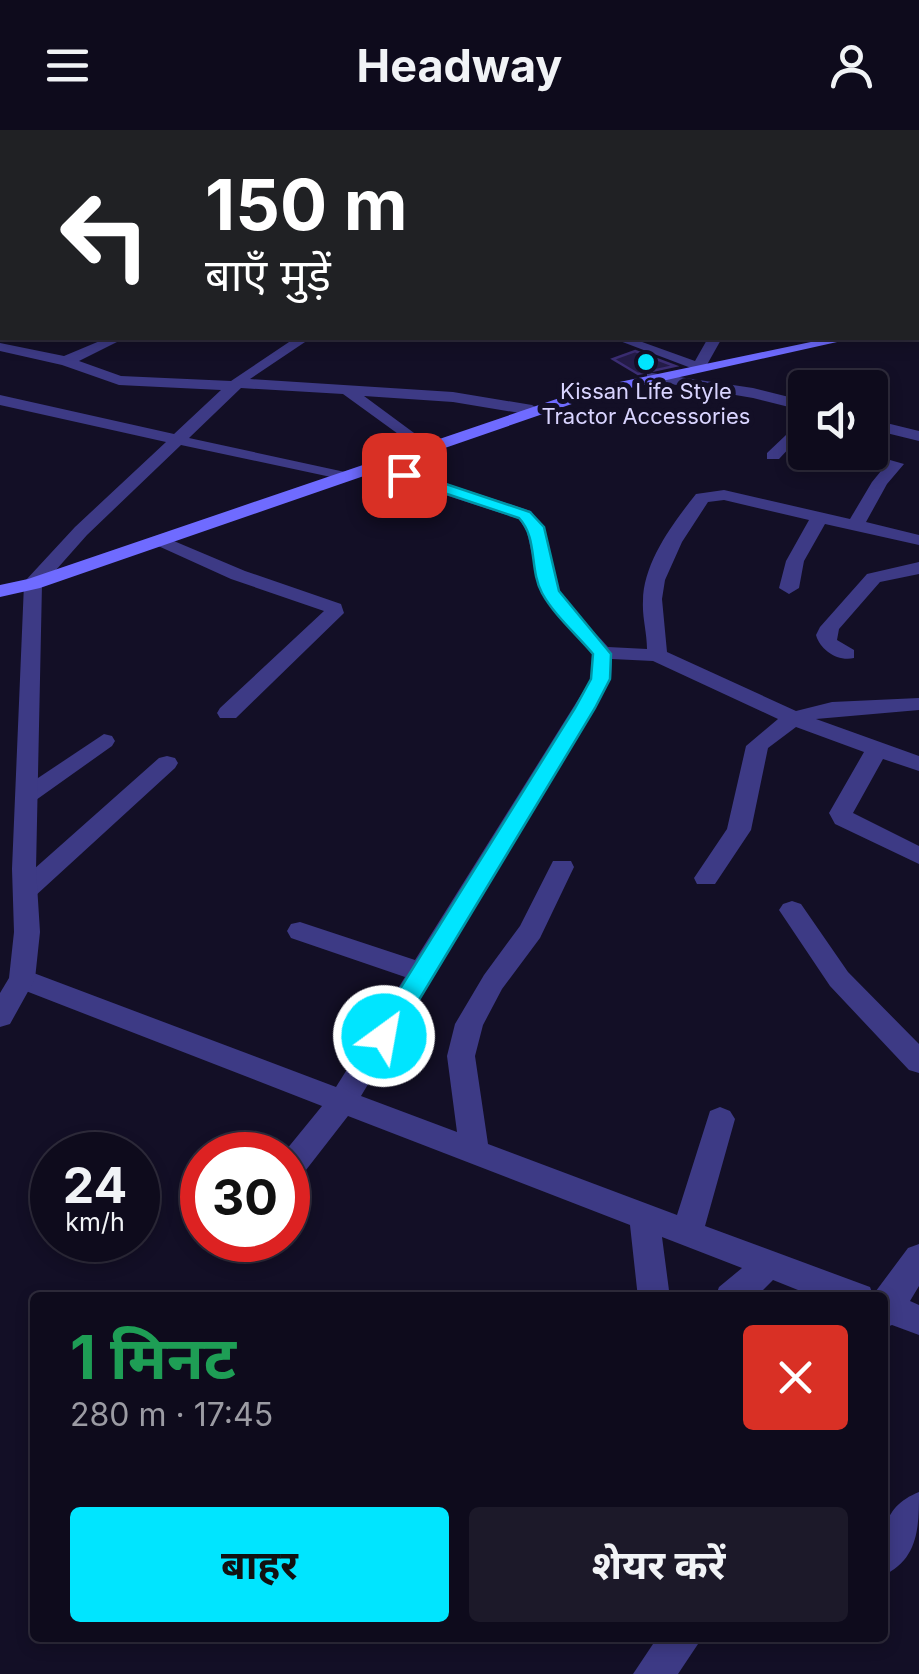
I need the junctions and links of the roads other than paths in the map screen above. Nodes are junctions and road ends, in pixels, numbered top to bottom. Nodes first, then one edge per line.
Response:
1 (113, 340) edge
2 (300, 340) edge
3 (625, 340) edge
4 (713, 340) edge
5 (838, 340) edge
6 (0, 347) edge
7 (66, 361) junction
8 (699, 367) junction
9 (652, 377) junction
10 (236, 385) junction
11 (348, 391) junction
12 (0, 400) edge
13 (788, 401) edge
14 (532, 410) junction
15 (888, 428) edge
16 (919, 436) edge
17 (183, 438) junction
18 (788, 441) edge
19 (423, 447) junction
20 (774, 456) dead end
21 (896, 464) dead end
22 (371, 465) junction
23 (339, 476) junction
24 (820, 516) junction
25 (857, 523) junction
26 (919, 540) edge
27 (162, 541) junction
28 (919, 568) edge
29 (33, 584) junction
30 (789, 588) dead end
31 (0, 591) edge
32 (602, 654) junction
33 (847, 654) dead end
34 (656, 655) junction
35 (917, 702) edge
36 (228, 713) dead end
37 (793, 718) junction
38 (104, 741) dead end
39 (877, 749) junction
40 (168, 763) dead end
41 (919, 764) edge
42 (28, 795) junction
43 (919, 856) edge
44 (562, 867) dead end
45 (706, 878) dead end
46 (25, 892) junction
47 (792, 910) dead end
48 (300, 931) dead end
49 (424, 973) junction
50 (22, 978) junction
51 (0, 1018) edge
52 (919, 1062) edge
53 (344, 1099) junction
54 (720, 1119) dead end
55 (310, 1142) edge
56 (474, 1150) junction
57 (644, 1215) junction
58 (688, 1232) junction
59 (919, 1258) edge
60 (770, 1264) junction
61 (653, 1292) edge
62 (738, 1292) edge
63 (840, 1292) edge
64 (888, 1295) edge
65 (888, 1310) edge
66 (919, 1320) edge
67 (919, 1510) edge
68 (888, 1549) edge
69 (679, 1642) edge
70 (653, 1674) edge

1 - 7 street
2 - 10 street
3 - 8 street
4 - 8 street
5 - 8 main road
6 - 7 street
7 - 10 street
8 - 9 main road
9 - 13 street
9 - 14 main road
10 - 11 street
10 - 17 street
11 - 14 street
11 - 19 street
12 - 17 street
14 - 19 main road
15 - 16 street
17 - 23 street
17 - 29 street
18 - 20 street
19 - 22 main road
21 - 25 street
22 - 23 main road
22 - 32 street
23 - 27 main road
24 - 25 street
24 - 30 street
24 - 34 street
25 - 26 street
27 - 29 main road
27 - 36 street
28 - 33 street
29 - 31 main road
29 - 42 street
32 - 34 street
32 - 49 street
34 - 37 street
35 - 37 street
37 - 39 street
37 - 45 street
38 - 42 street
39 - 41 street
39 - 43 street
40 - 46 street
42 - 46 street
44 - 56 street
46 - 50 street
47 - 52 street
48 - 49 street
49 - 53 street
50 - 51 street
50 - 53 street
53 - 55 street
53 - 56 street
54 - 58 street
56 - 57 street
57 - 58 street
57 - 61 street
58 - 60 street
59 - 64 street
60 - 62 street
60 - 63 street
65 - 66 street
67 - 68 street
69 - 70 street

